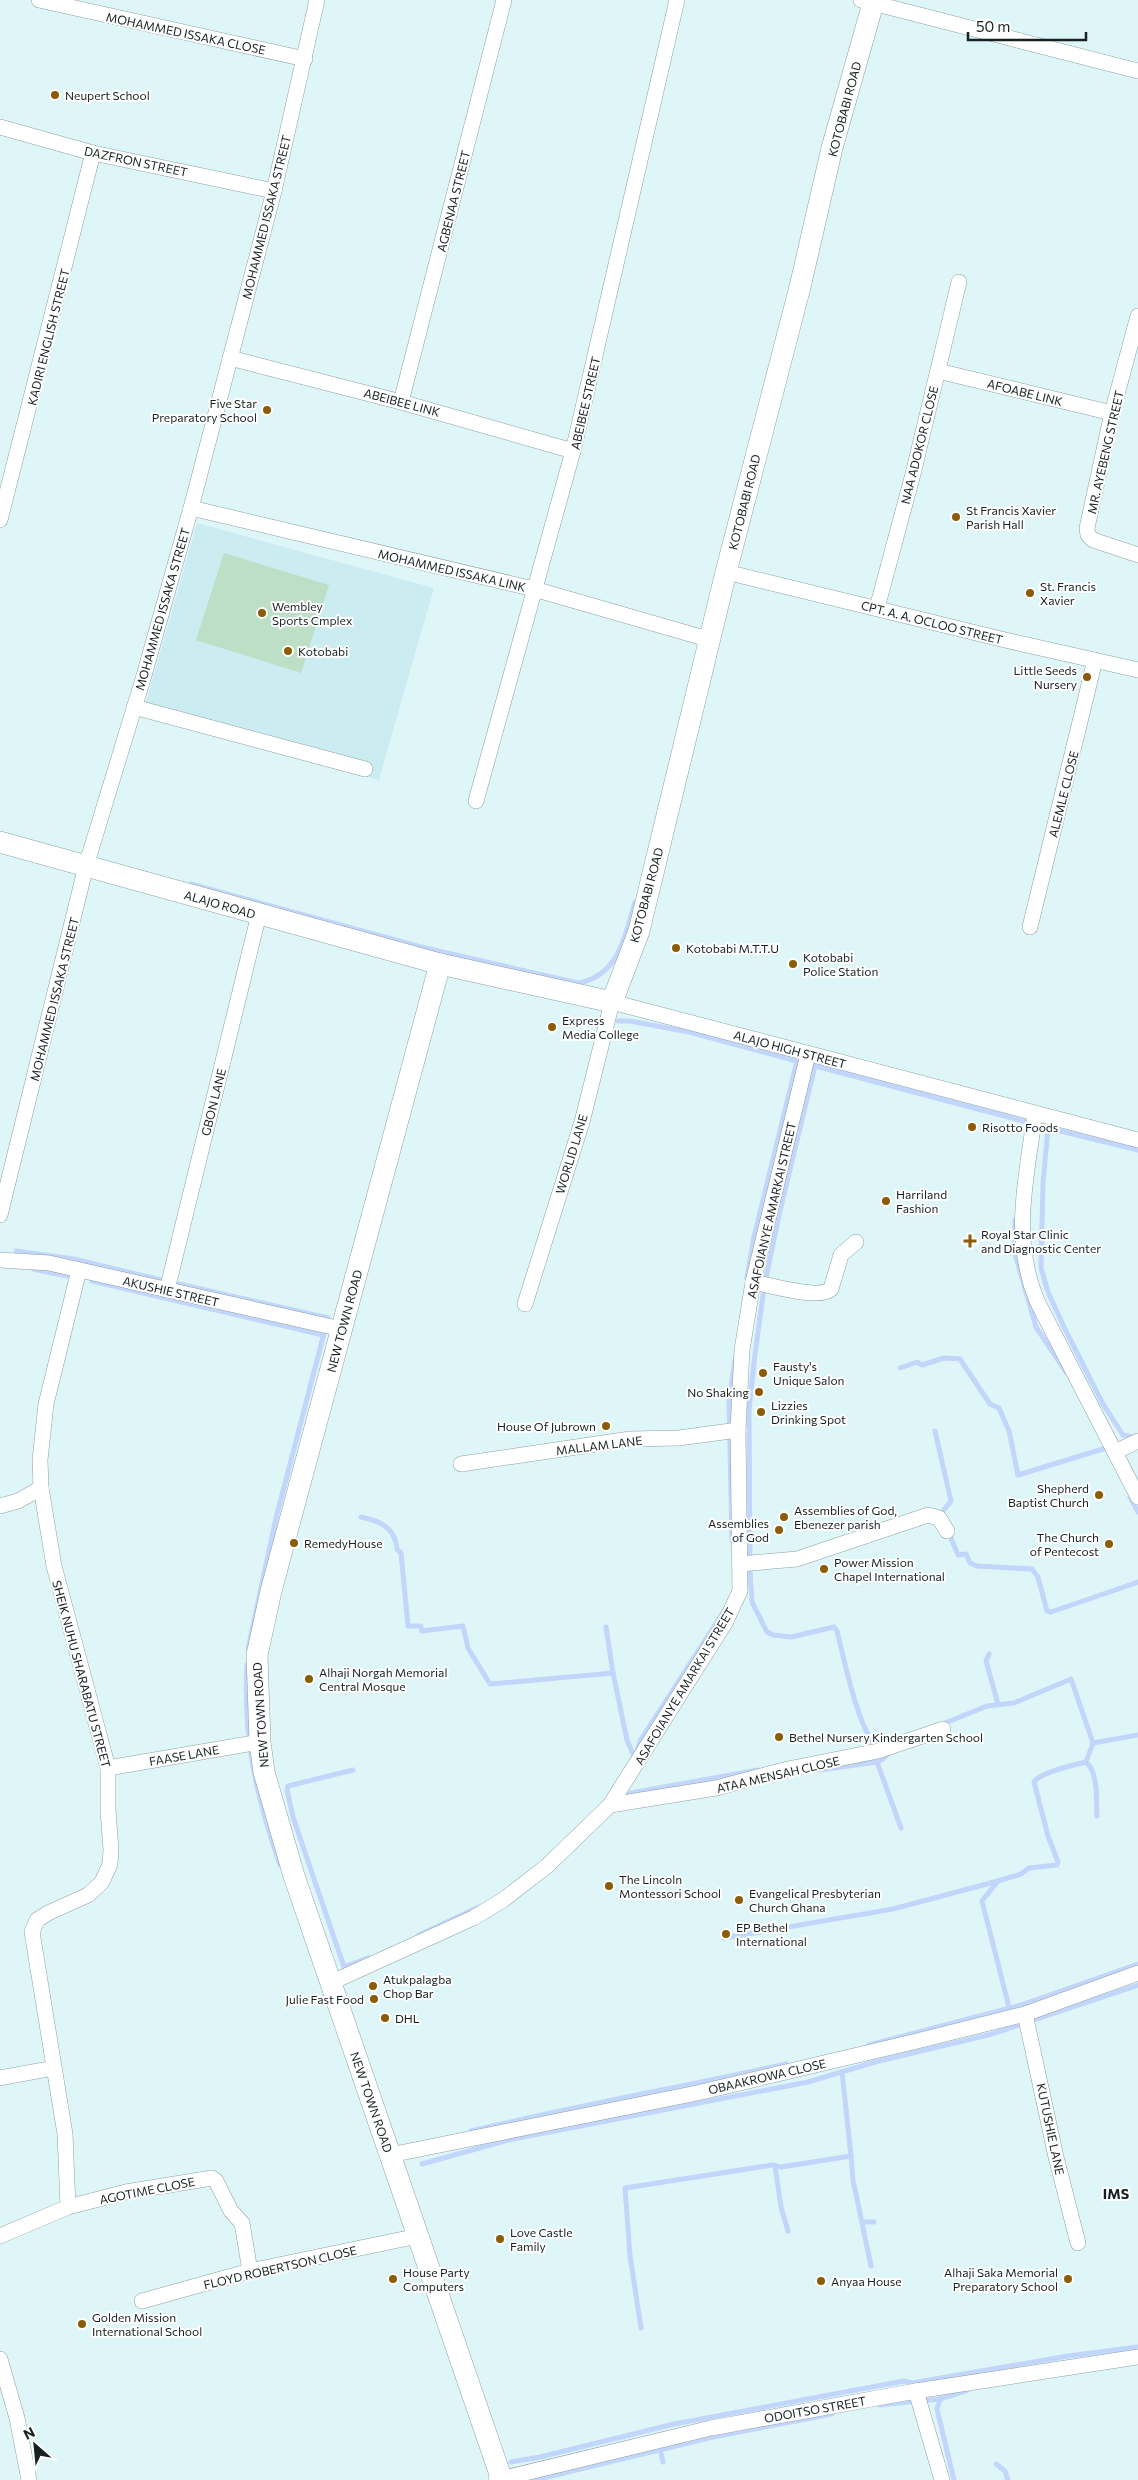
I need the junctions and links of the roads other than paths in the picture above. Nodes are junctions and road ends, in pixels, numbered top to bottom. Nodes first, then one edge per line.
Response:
1 (38, 0) edge
2 (317, 0) edge
3 (504, 0) edge
4 (677, 0) edge
5 (869, 1) edge
6 (305, 59) junction
7 (1138, 71) edge
8 (0, 127) edge
9 (94, 153) junction
10 (274, 191) junction
11 (959, 282) dead end
12 (1138, 316) edge
13 (1134, 354) edge
14 (230, 358) junction
15 (938, 371) junction
16 (402, 402) junction
17 (1112, 413) junction
18 (574, 451) junction
19 (191, 508) junction
20 (0, 520) edge
21 (1138, 555) edge
22 (726, 572) junction
23 (534, 589) junction
24 (877, 608) junction
25 (711, 640) junction
26 (1095, 660) junction
27 (1138, 670) edge
28 (134, 707) junction
29 (365, 769) dead end
30 (476, 801) dead end
31 (0, 842) edge
32 (86, 866) junction
33 (259, 914) junction
34 (1030, 927) dead end
35 (440, 964) junction
36 (612, 1002) junction
37 (808, 1054) junction
38 (1034, 1114) junction
39 (1138, 1140) edge
40 (0, 1216) edge
41 (856, 1242) dead end
42 (0, 1260) edge
43 (78, 1270) junction
44 (752, 1282) junction
45 (167, 1290) junction
46 (525, 1304) dead end
47 (342, 1329) junction
48 (738, 1430) junction
49 (1138, 1441) edge
50 (1115, 1452) junction
51 (461, 1464) dead end
52 (42, 1488) junction
53 (1138, 1497) edge
54 (0, 1506) edge
55 (946, 1531) dead end
56 (740, 1564) junction
57 (943, 1729) dead end
58 (260, 1742) junction
59 (108, 1768) junction
60 (610, 1805) junction
61 (1138, 1973) edge
62 (330, 1983) junction
63 (1025, 2014) junction
64 (54, 2068) junction
65 (0, 2078) edge
66 (390, 2155) junction
67 (68, 2207) junction
68 (0, 2236) edge
69 (418, 2236) junction
70 (1078, 2243) dead end
71 (250, 2271) junction
72 (142, 2301) dead end
73 (1138, 2357) edge
74 (0, 2359) edge
75 (916, 2391) junction
76 (29, 2480) edge
77 (496, 2480) edge
78 (502, 2480) edge
79 (942, 2480) edge

1 - 6 street, MOHAMMED ISSAKA CLOSE
2 - 6 street, MOHAMMED ISSAKA STREET
3 - 16 street, AGBENAA STREET
4 - 18 street, ABEIBEE STREET
5 - 7 street
5 - 22 street, KOTOBABI ROAD
6 - 10 street, MOHAMMED ISSAKA STREET
8 - 9 street, DAZFRON STREET
9 - 10 street, DAZFRON STREET
9 - 20 street, KADIRI ENGLISH STREET
10 - 14 street, MOHAMMED ISSAKA STREET
11 - 15 street, NAA ADOKOR CLOSE
12 - 13 street, MR. AYEBENG STREET
13 - 17 street, MR. AYEBENG STREET
14 - 16 street, ABEIBEE LINK
14 - 19 street, MOHAMMED ISSAKA STREET
15 - 17 street, AFOABE LINK
15 - 24 street, NAA ADOKOR CLOSE
16 - 18 street, ABEIBEE LINK
17 - 21 street, MR. AYEBENG STREET
18 - 23 street, ABEIBEE STREET
19 - 23 street, MOHAMMED ISSAKA LINK
19 - 28 street, MOHAMMED ISSAKA STREET
22 - 24 street, CPT. A. A. OCLOO STREET
22 - 25 street, KOTOBABI ROAD
23 - 25 street, MOHAMMED ISSAKA LINK
23 - 30 street, ABEIBEE STREET
24 - 26 street, CPT. A. A. OCLOO STREET
25 - 36 street, KOTOBABI ROAD
26 - 27 street, CPT. A. A. OCLOO STREET
26 - 34 street, ALEMLE CLOSE
28 - 29 street
28 - 32 street, MOHAMMED ISSAKA STREET
31 - 32 street, ALAJO ROAD
32 - 33 street, ALAJO ROAD
32 - 40 street, MOHAMMED ISSAKA STREET
33 - 35 street, ALAJO ROAD
33 - 45 street, GBON LANE
35 - 36 street, ALAJO HIGH STREET
35 - 47 street, NEW TOWN ROAD
36 - 37 street, ALAJO HIGH STREET
36 - 46 street, WORLID LANE
37 - 38 street, ALAJO HIGH STREET
37 - 44 street, ASAFOIANYE AMARKAI STREET
38 - 39 street, ALAJO HIGH STREET
38 - 50 street
41 - 44 street
42 - 43 street, AKUSHIE STREET
43 - 45 street, AKUSHIE STREET
43 - 52 street, SHEIK NUHU SHARABATU STREET
44 - 48 street, ASAFOIANYE AMARKAI STREET
45 - 47 street, AKUSHIE STREET
47 - 58 street, NEW TOWN ROAD
48 - 51 street, MALLAM LANE
48 - 56 street, ASAFOIANYE AMARKAI STREET
49 - 50 street
50 - 53 street
52 - 54 street
52 - 59 street, SHEIK NUHU SHARABATU STREET
55 - 56 street
56 - 60 street, ASAFOIANYE AMARKAI STREET
57 - 60 street, ATAA MENSAH CLOSE
58 - 59 street, FAASE LANE
58 - 62 street, NEW TOWN ROAD
59 - 64 street, SHEIK NUHU SHARABATU STREET
60 - 62 street, ASAFOIANYE AMARKAI STREET
61 - 63 street, OBAAKROWA CLOSE
62 - 66 street, NEW TOWN ROAD
63 - 66 street, OBAAKROWA CLOSE
63 - 70 street, KUTUSHIE LANE
64 - 65 street
64 - 67 street, SHEIK NUHU SHARABATU STREET
66 - 69 street, NEW TOWN ROAD
67 - 68 street
67 - 71 street, AGOTIME CLOSE
69 - 71 street, FLOYD ROBERTSON CLOSE
69 - 78 street, NEW TOWN ROAD
71 - 72 street, FLOYD ROBERTSON CLOSE
73 - 75 street, ODOITSO STREET
74 - 76 street
75 - 78 street, ODOITSO STREET
75 - 79 street
77 - 78 street, ODOITSO STREET

